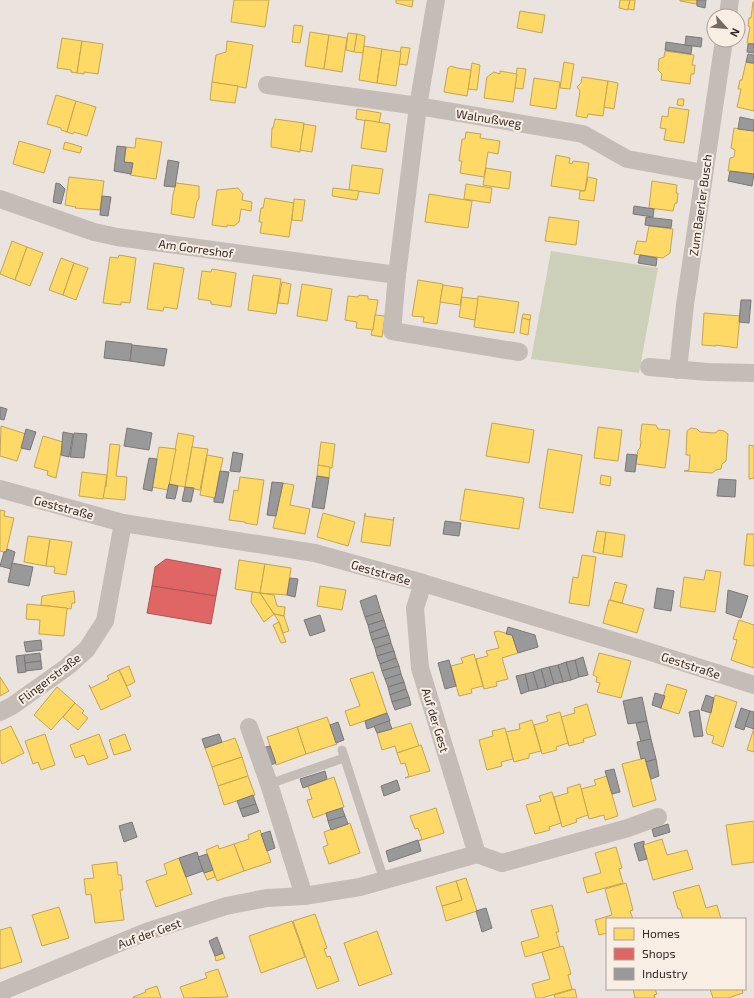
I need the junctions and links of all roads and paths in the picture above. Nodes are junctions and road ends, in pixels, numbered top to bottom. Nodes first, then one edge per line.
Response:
1 (436, 0) edge
2 (723, 48) edge
3 (267, 85) dead end
4 (418, 106) junction
5 (704, 173) junction
6 (0, 199) edge
7 (397, 275) junction
8 (519, 352) dead end
9 (649, 367) dead end
10 (678, 370) junction
11 (754, 373) edge
12 (0, 489) edge
13 (123, 523) junction
14 (423, 583) junction
15 (754, 685) edge
16 (0, 712) edge
17 (249, 727) dead end
18 (269, 784) junction
19 (658, 817) dead end
20 (477, 854) junction
21 (384, 880) junction
22 (304, 896) junction
23 (0, 992) edge

1 - 4 street
2 - 5 street, Zum Baerler Busch
3 - 4 street, Walnußweg
4 - 5 street, Walnußweg
4 - 7 street
5 - 10 street, Zum Baerler Busch
6 - 7 street, Am Gorreshof
7 - 8 street
9 - 10 street
10 - 11 street
12 - 13 street, Geststraße
13 - 14 street, Geststraße
13 - 16 street, Flingerstraße
14 - 15 street, Geststraße
14 - 20 street, Auf der Gest
17 - 18 street
18 - 21 lane
18 - 22 street
19 - 20 street
20 - 21 street, Auf der Gest
21 - 22 street, Auf der Gest
22 - 23 street, Auf der Gest

